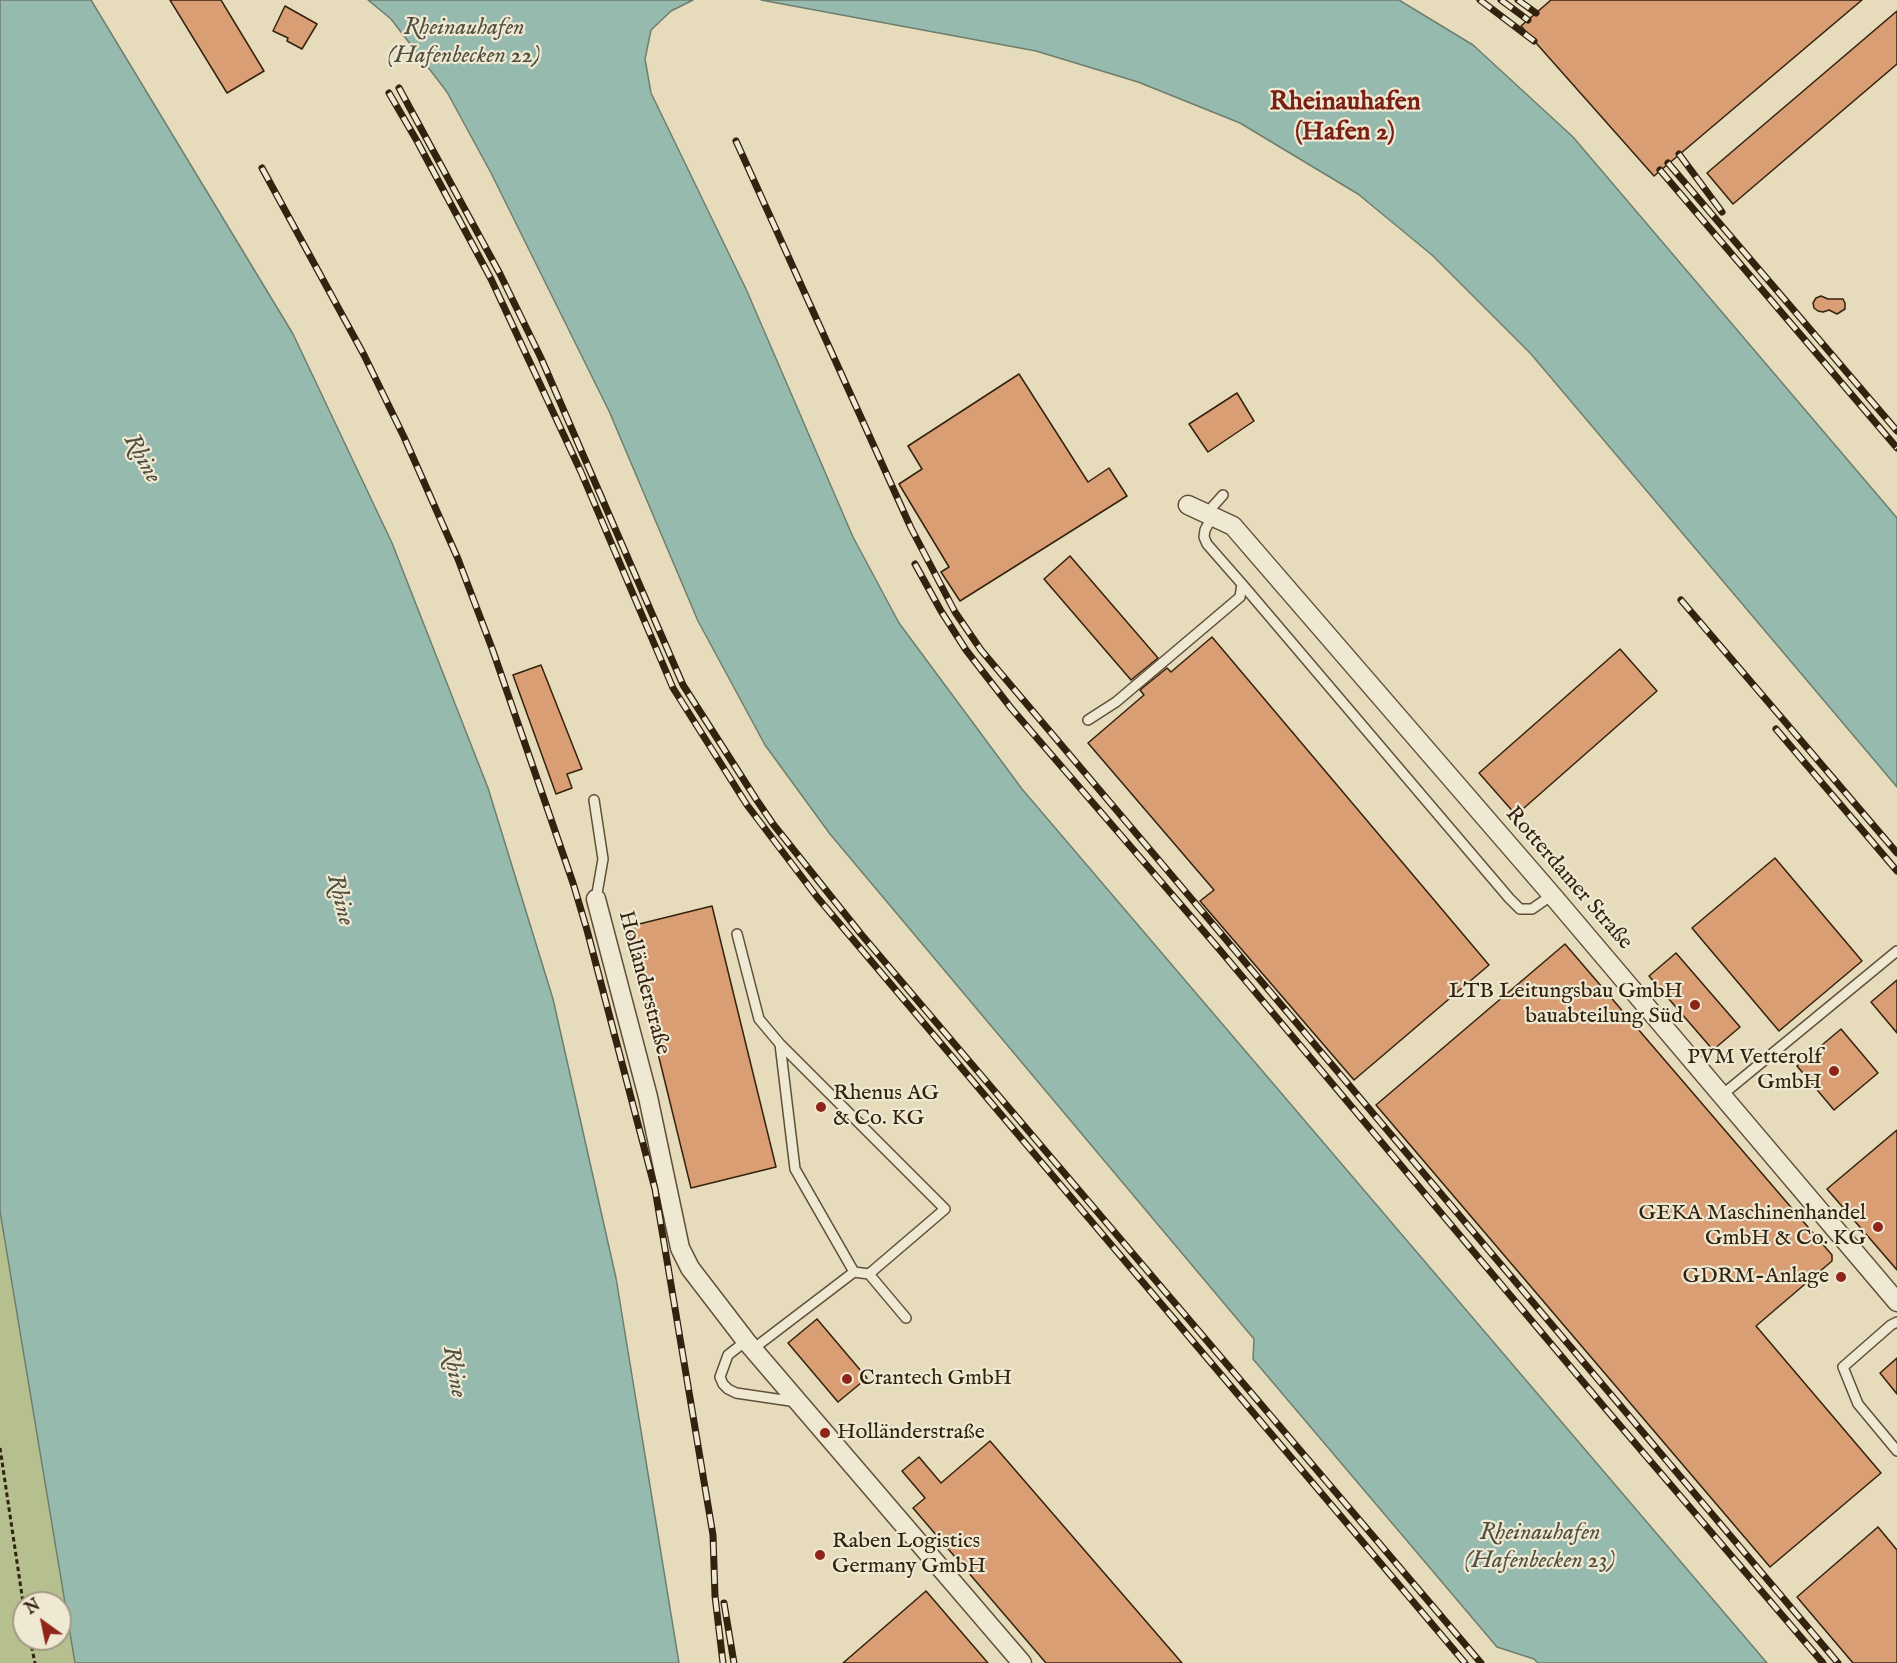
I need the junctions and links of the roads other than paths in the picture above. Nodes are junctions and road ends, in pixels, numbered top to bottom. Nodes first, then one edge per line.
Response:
1 (1223, 495) dead end
2 (1188, 505) dead end
3 (1209, 516) junction
4 (1242, 584) junction
5 (1089, 720) dead end
6 (594, 800) dead end
7 (1552, 895) junction
8 (596, 899) joint
9 (738, 934) dead end
10 (1897, 951) edge
11 (780, 1044) junction
12 (1722, 1095) junction
13 (854, 1272) junction
14 (869, 1274) junction
15 (1897, 1302) edge
16 (906, 1318) dead end
17 (1897, 1322) edge
18 (749, 1345) junction
19 (798, 1402) junction
20 (1897, 1451) edge
21 (1022, 1663) edge

1 - 3 lane
2 - 3 street, Rotterdamer Straße
3 - 4 lane
3 - 7 street, Rotterdamer Straße
4 - 5 lane
4 - 7 lane
6 - 8 lane
7 - 12 street, Rotterdamer Straße
8 - 18 street, Holländerstraße
9 - 11 lane
10 - 12 lane
11 - 13 lane
11 - 14 lane
12 - 15 street, Rotterdamer Straße
13 - 14 lane
13 - 18 lane
14 - 16 lane
17 - 20 lane
18 - 19 street, Holländerstraße
18 - 19 lane
19 - 21 street, Holländerstraße

